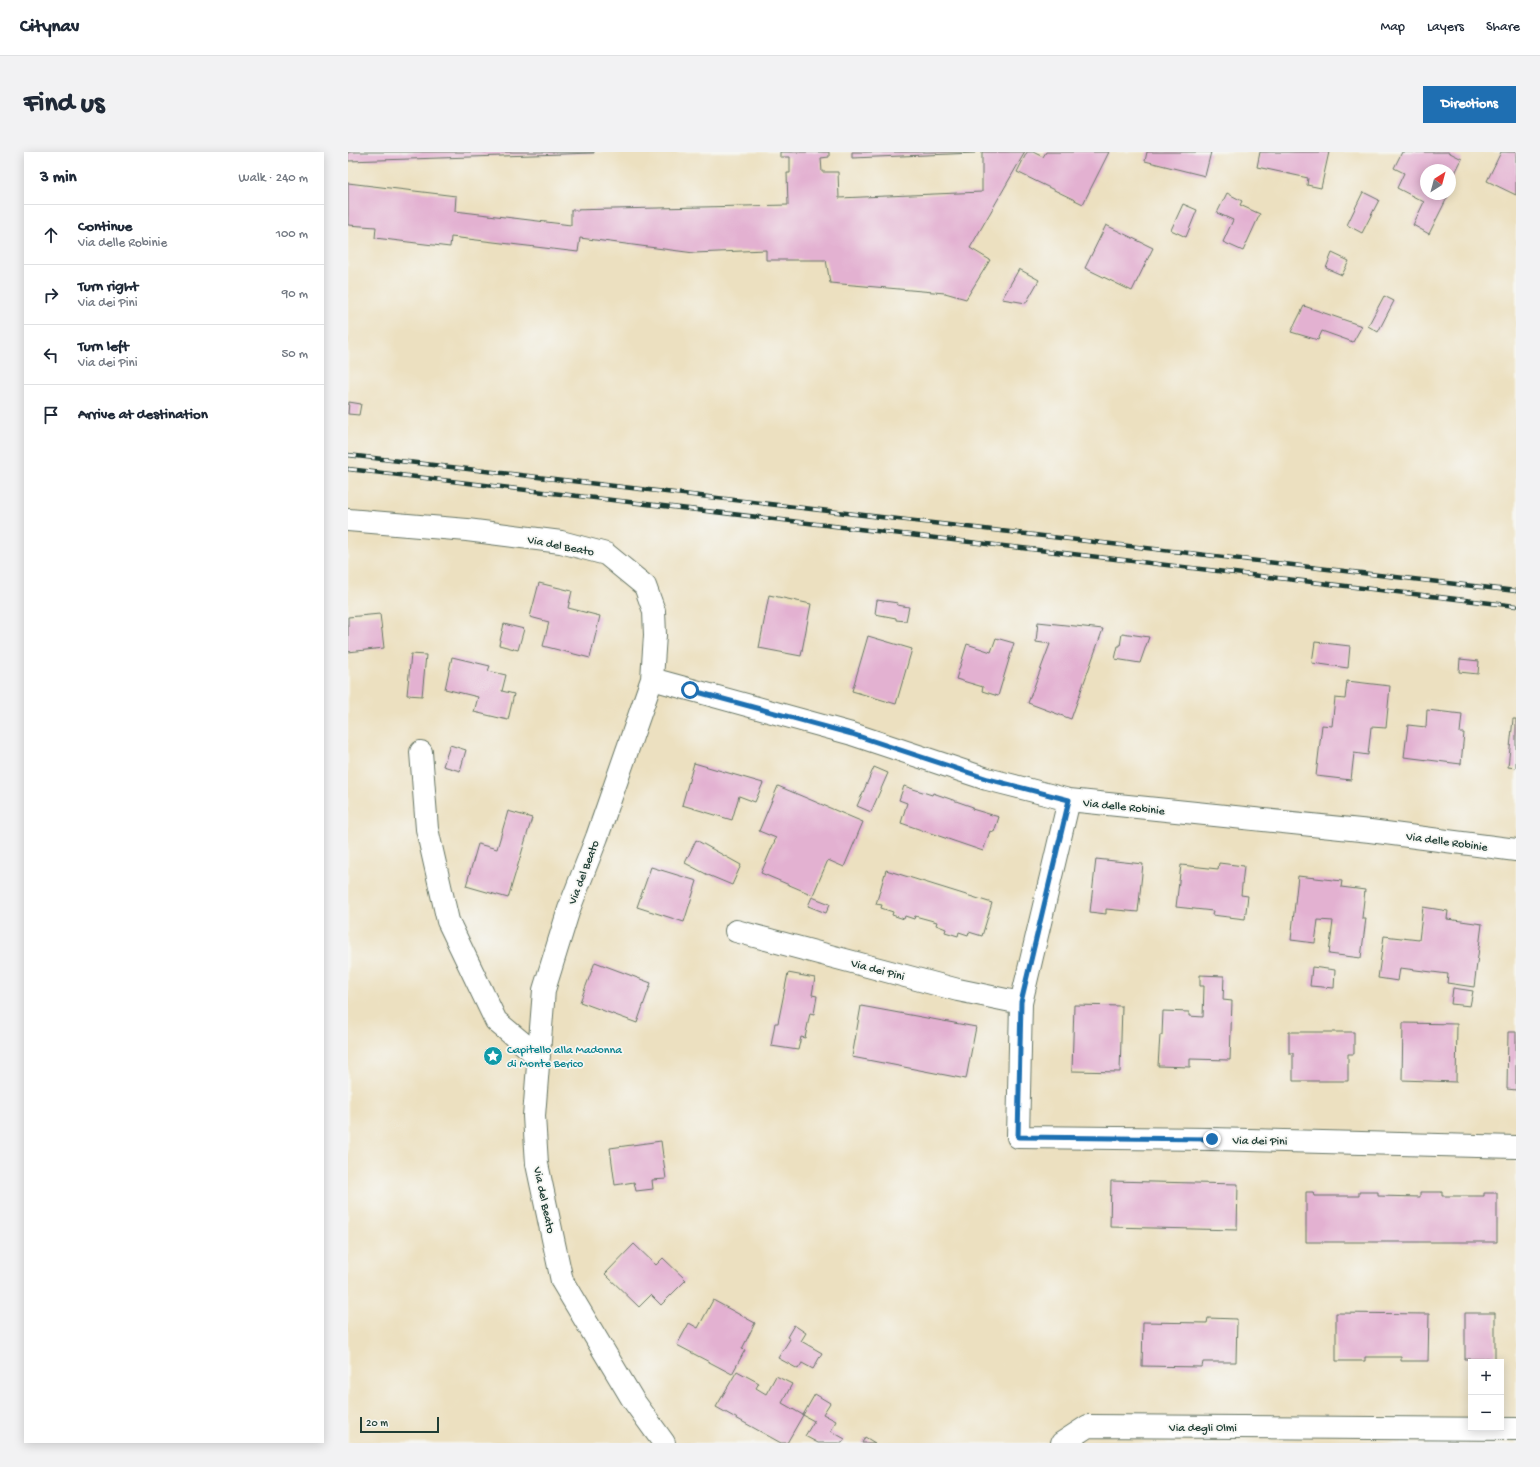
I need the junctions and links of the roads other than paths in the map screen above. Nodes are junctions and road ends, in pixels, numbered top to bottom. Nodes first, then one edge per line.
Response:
1 (348, 520) edge
2 (652, 679) junction
3 (421, 752) dead end
4 (1069, 800) junction
5 (1516, 850) edge
6 (736, 931) dead end
7 (1021, 1002) junction
8 (539, 1057) junction
9 (1516, 1147) edge
10 (1516, 1429) edge
11 (664, 1443) edge
12 (1062, 1443) edge

1 - 2 street, Via del Beato
2 - 4 street, Via delle Robinie
2 - 8 street, Via del Beato
3 - 8 street
4 - 5 street, Via delle Robinie
4 - 7 street, Via dei Pini
6 - 7 street, Via dei Pini
7 - 9 street, Via dei Pini
8 - 11 street, Via del Beato
10 - 12 street, Via degli Olmi

